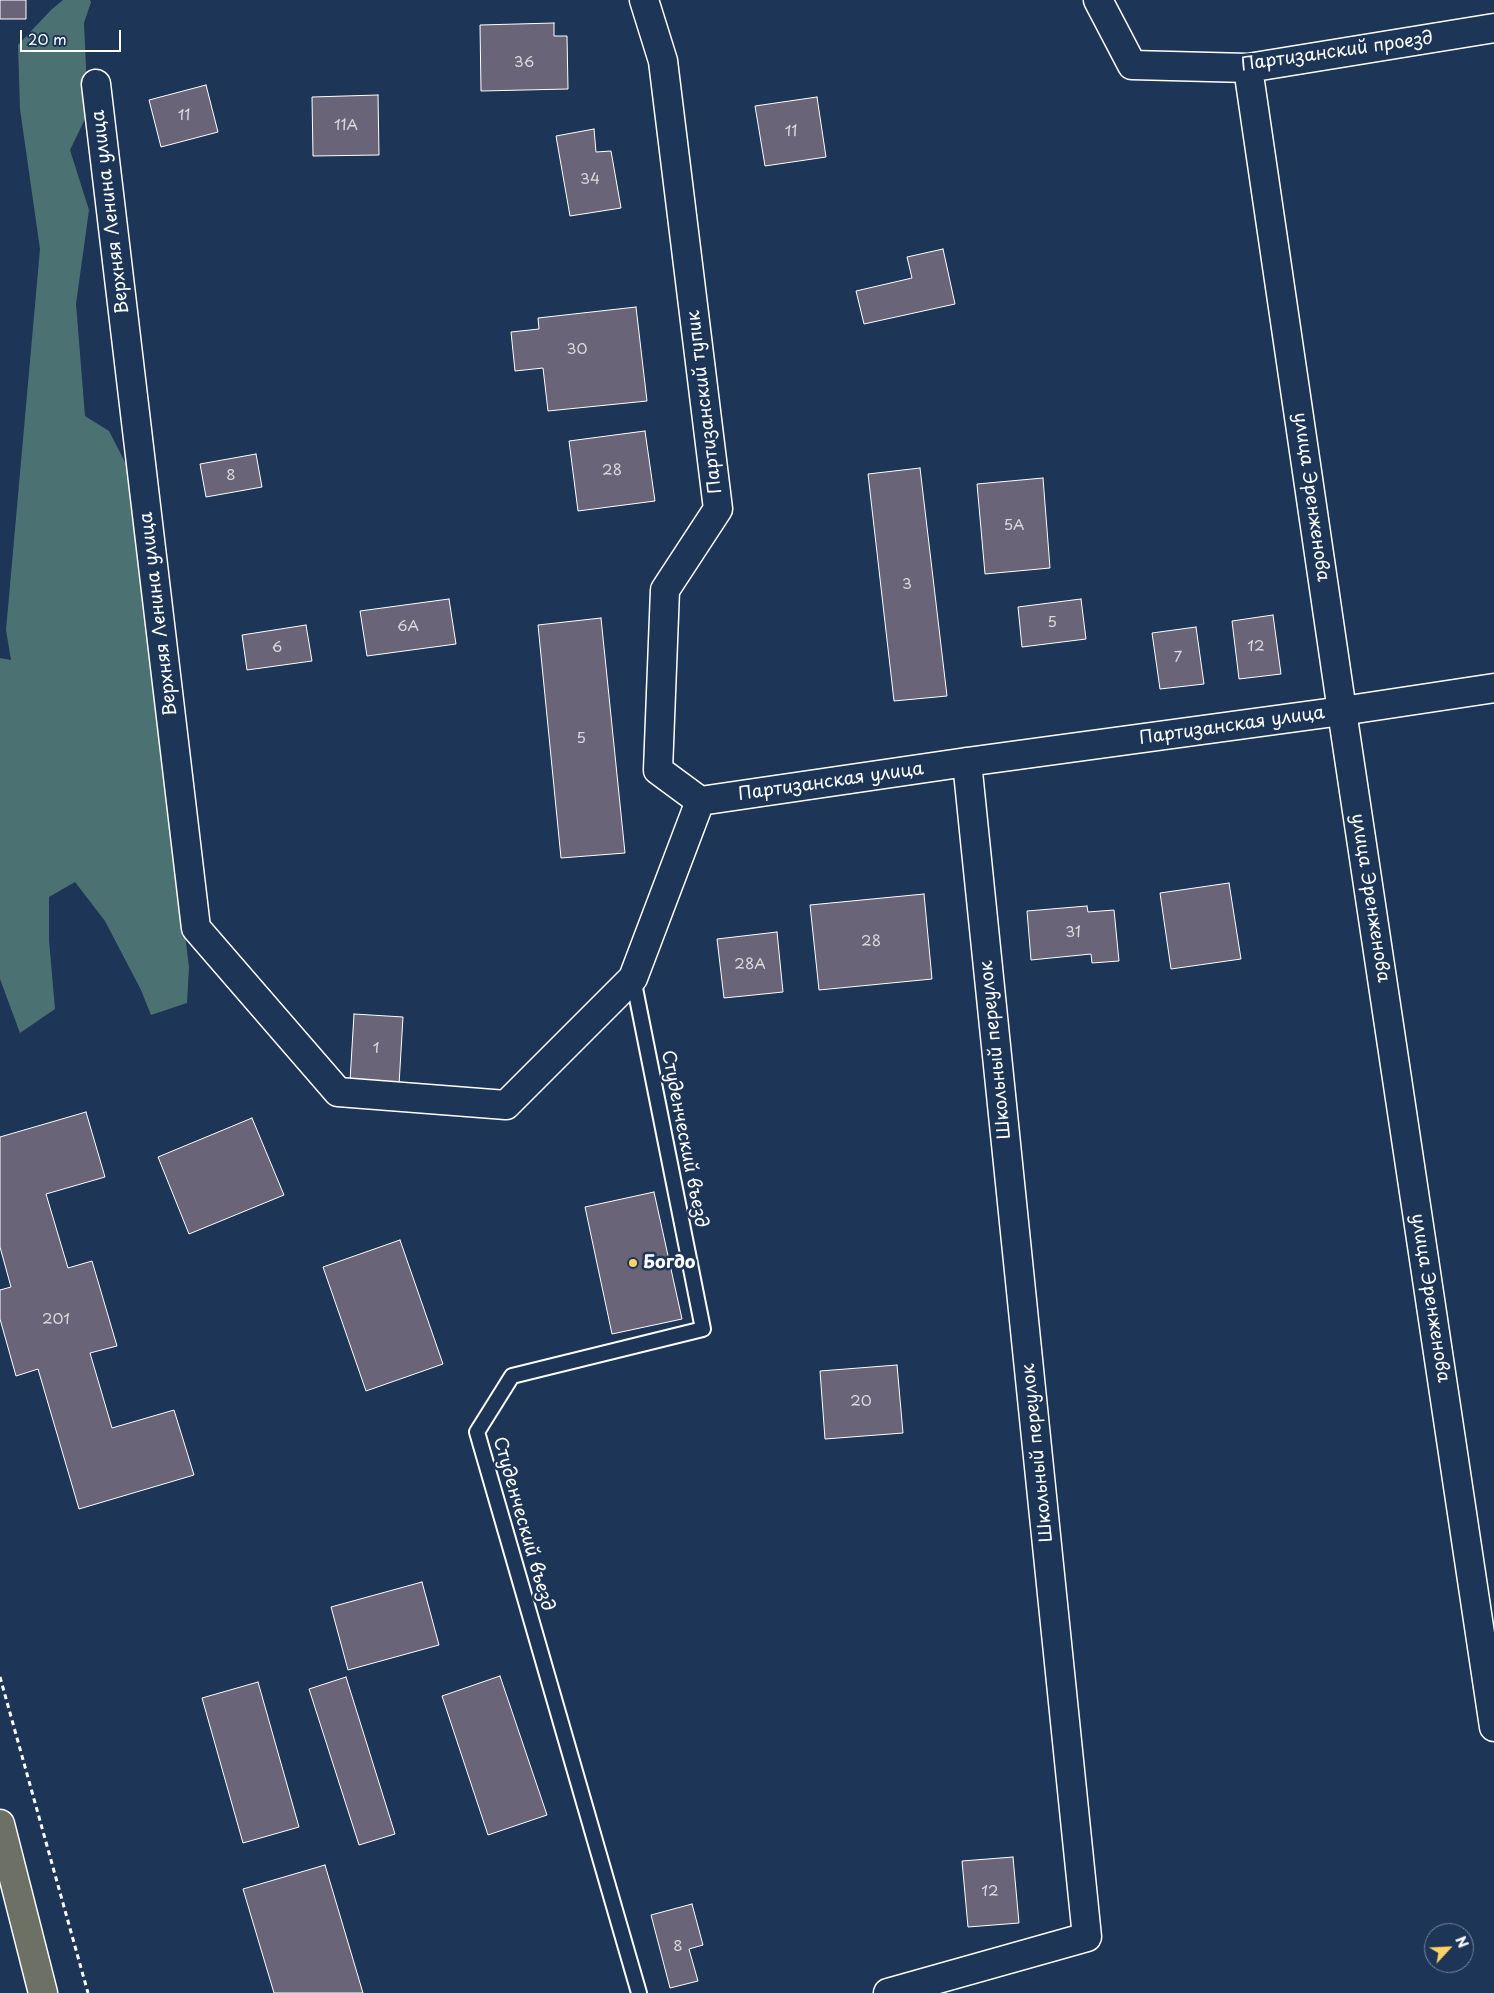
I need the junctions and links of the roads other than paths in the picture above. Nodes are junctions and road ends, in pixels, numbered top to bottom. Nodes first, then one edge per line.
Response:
1 (644, 0) edge
2 (1098, 0) edge
3 (1494, 28) edge
4 (1248, 68) junction
5 (96, 84) dead end
6 (1494, 688) edge
7 (1342, 711) junction
8 (967, 762) junction
9 (700, 801) junction
10 (633, 978) junction
11 (1494, 1727) edge
12 (0, 1824) edge
13 (43, 1993) edge
14 (639, 1993) edge
15 (888, 1993) edge

1 - 9 street, Партизанский тупик
2 - 4 street, Партизанский проезд
3 - 4 street, Партизанский проезд
4 - 7 street, улица Эренженова
5 - 10 street, Верхняя Ленина улица
6 - 7 street, Партизанская улица
7 - 8 street, Партизанская улица
7 - 11 street, улица Эренженова
8 - 9 street, Партизанская улица
8 - 15 street, Школьный переулок
9 - 10 street
10 - 14 lane, Студенческий въезд
12 - 13 main road

